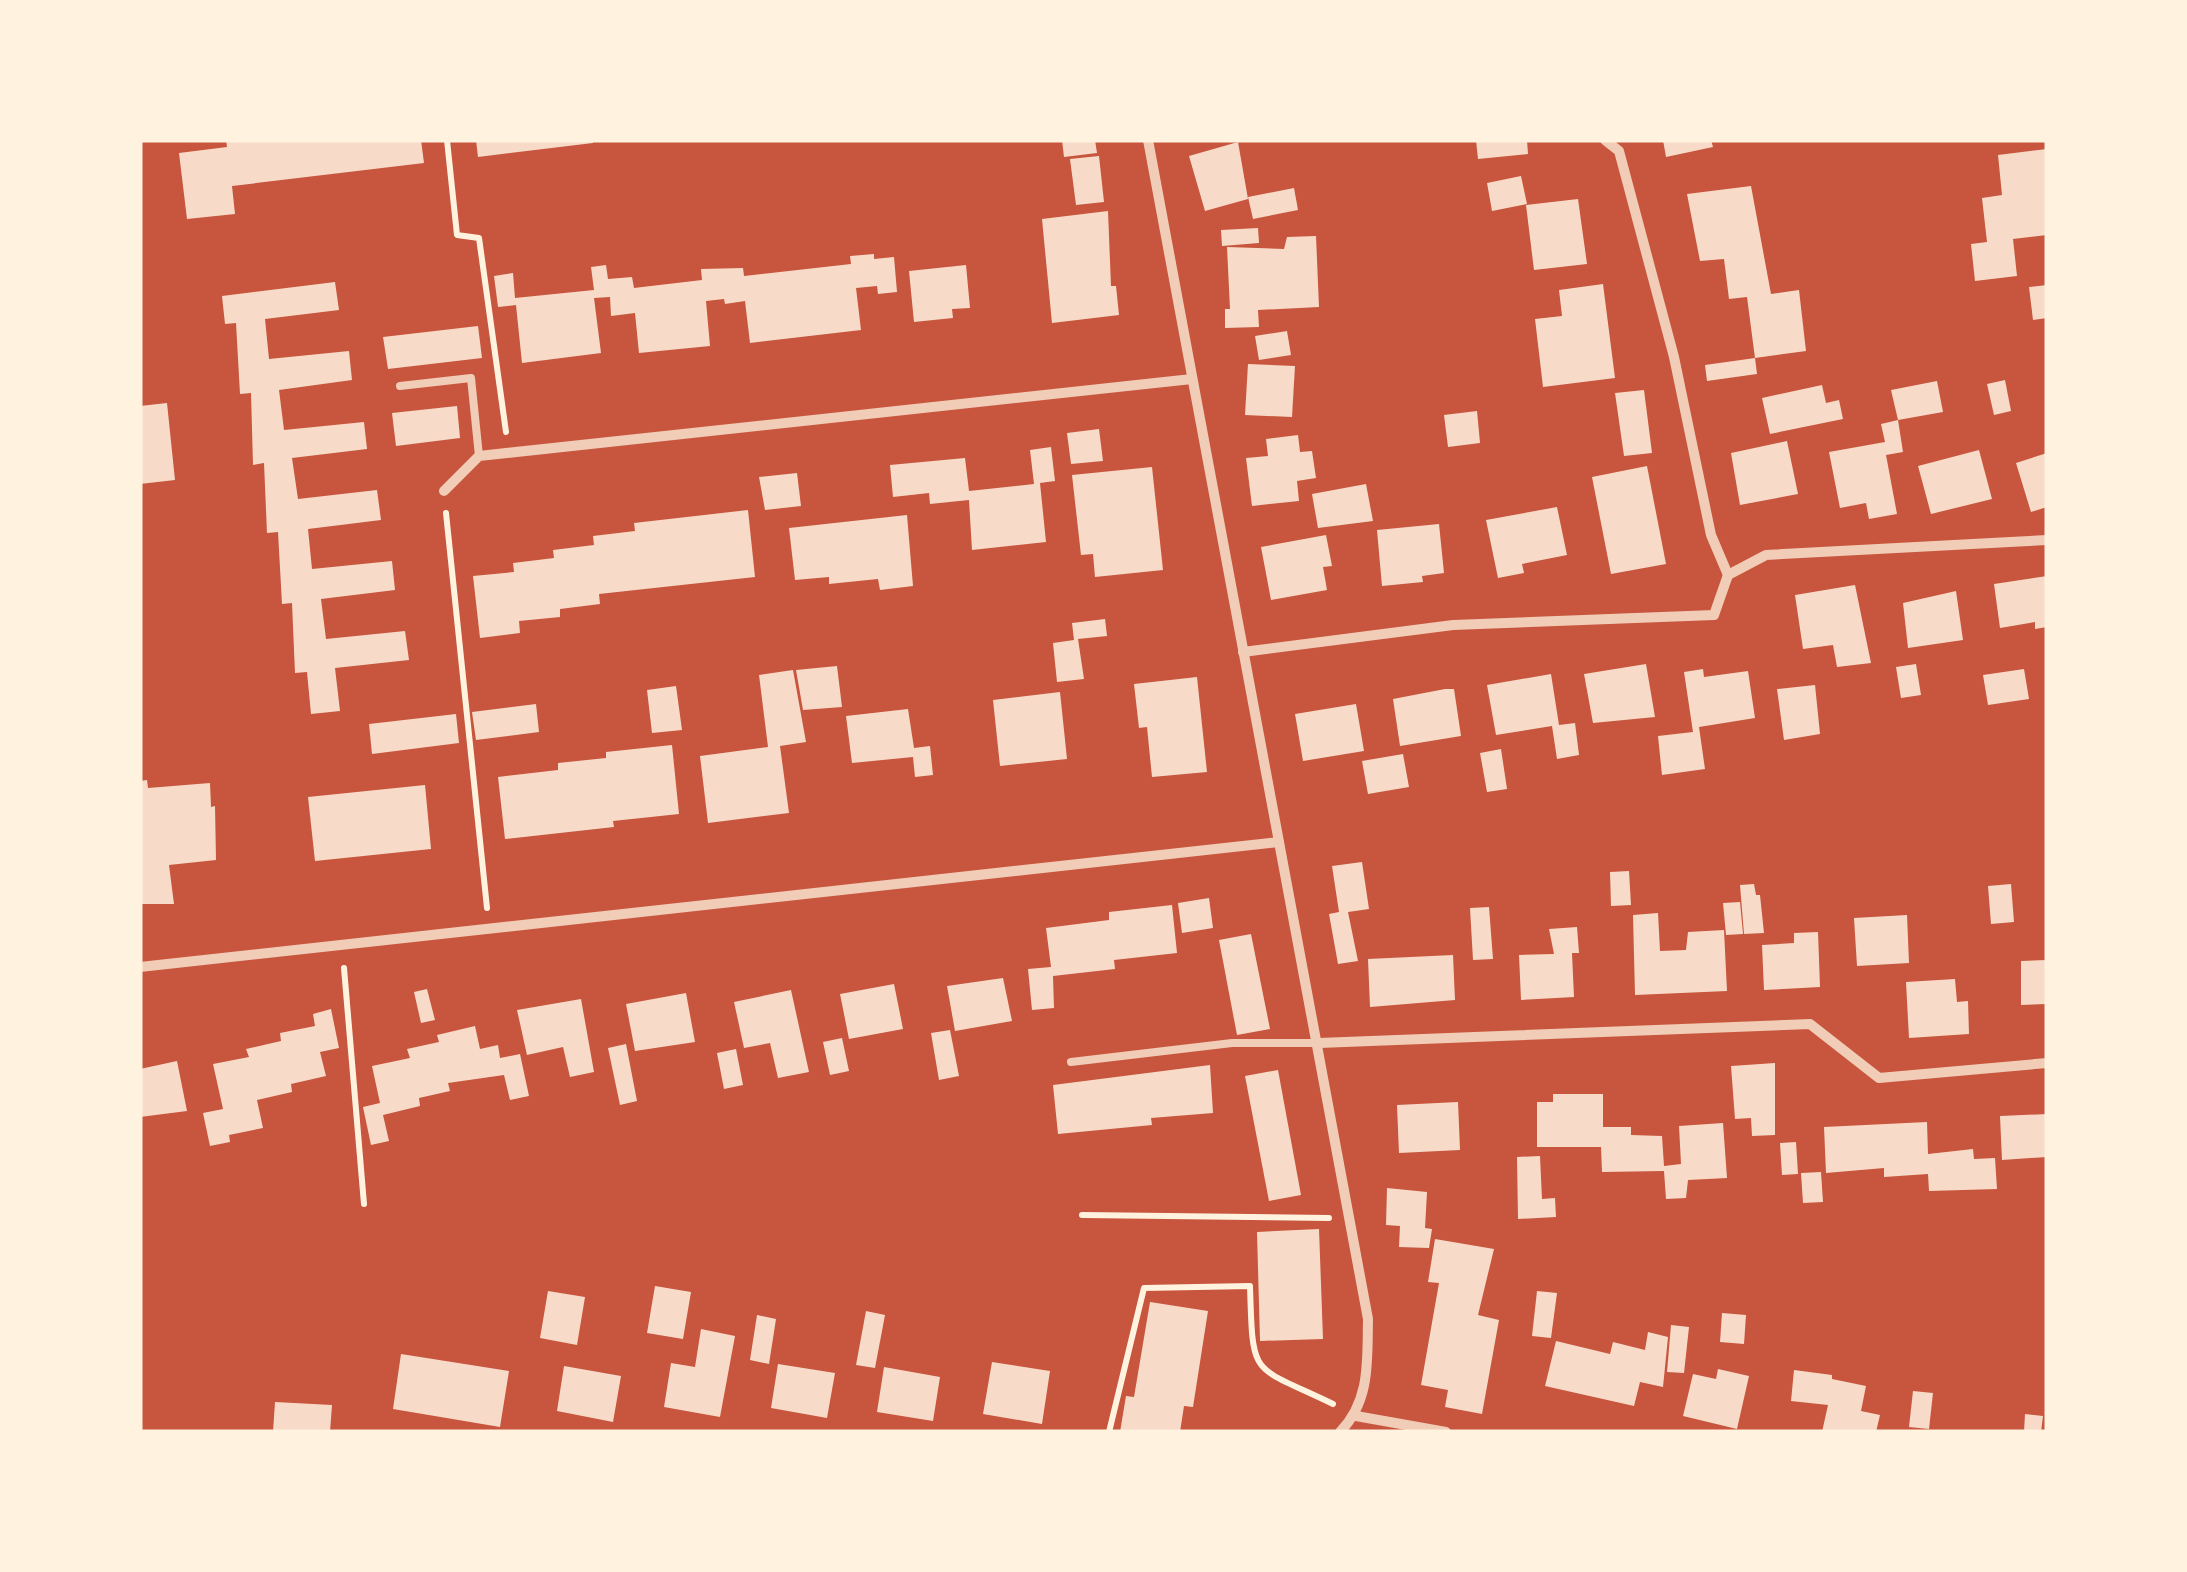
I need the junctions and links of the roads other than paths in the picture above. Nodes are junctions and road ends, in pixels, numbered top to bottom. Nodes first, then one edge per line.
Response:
1 (1148, 140) edge
2 (1605, 140) edge
3 (1192, 379) junction
4 (400, 386) dead end
5 (479, 456) junction
6 (444, 492) road end
7 (2047, 540) edge
8 (1728, 575) junction
9 (1243, 652) junction
10 (1279, 842) junction
11 (140, 967) edge
12 (1319, 1043) junction
13 (1071, 1062) dead end
14 (2047, 1063) edge
15 (1356, 1416) junction
16 (1340, 1432) edge
17 (1446, 1432) edge

1 - 3 street
2 - 8 street
3 - 5 street
3 - 9 street
4 - 5 lane
5 - 6 street
7 - 8 street
8 - 9 street
9 - 10 street
10 - 11 street
10 - 12 street
12 - 13 lane
12 - 14 street
12 - 15 street
15 - 16 street
15 - 17 street

